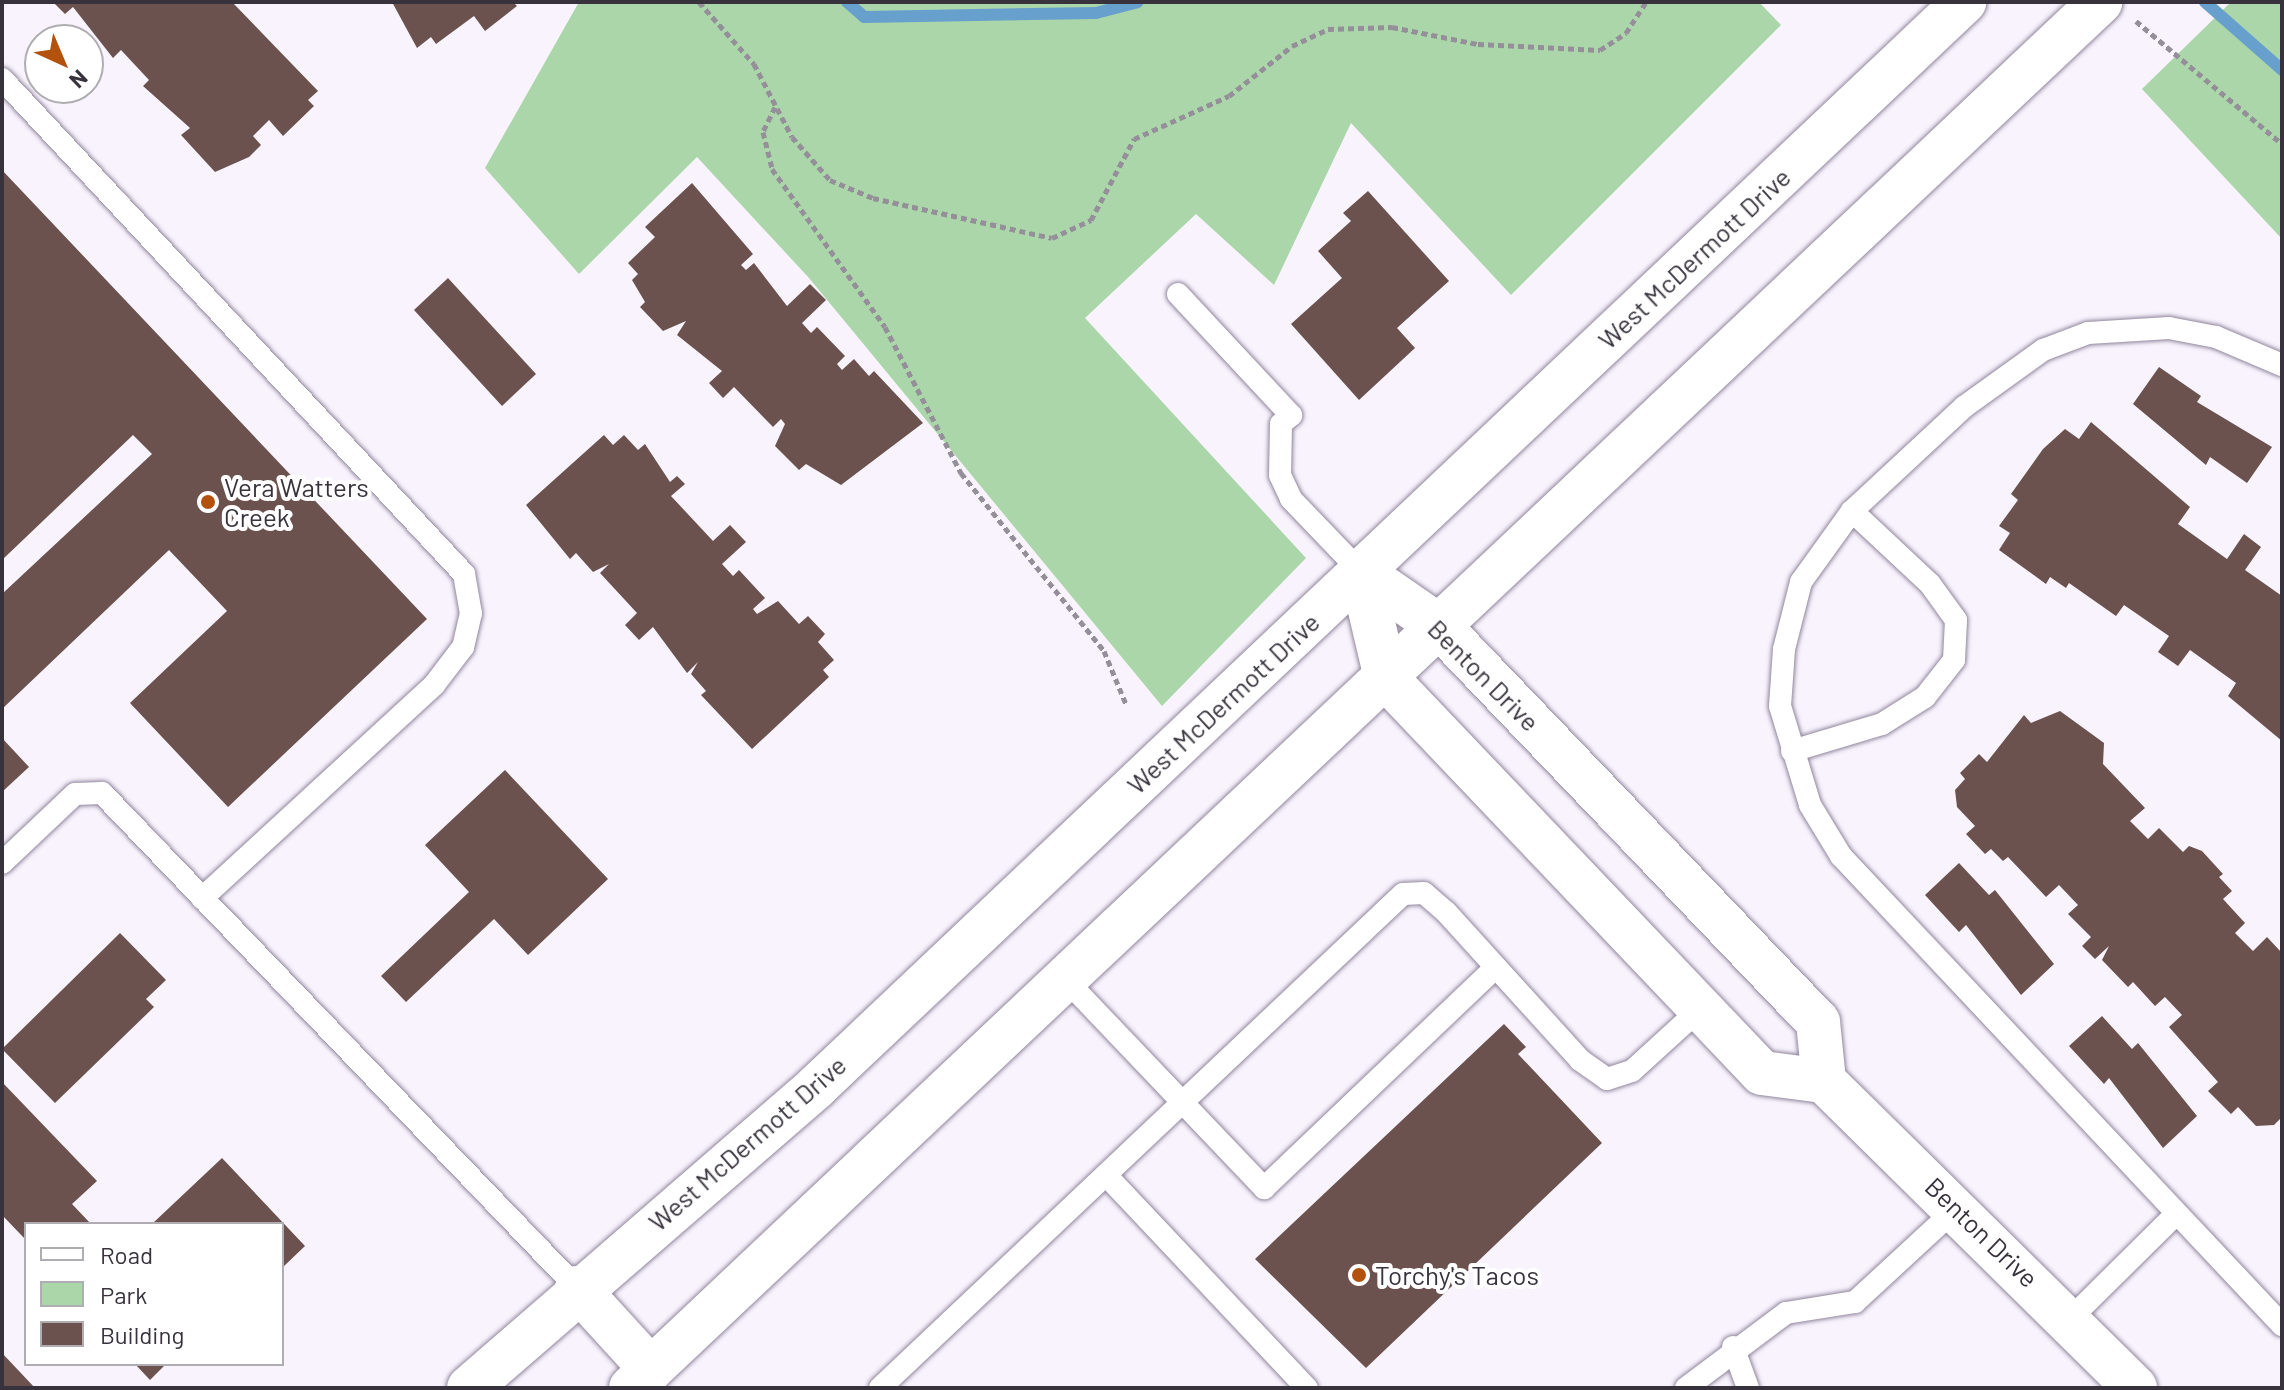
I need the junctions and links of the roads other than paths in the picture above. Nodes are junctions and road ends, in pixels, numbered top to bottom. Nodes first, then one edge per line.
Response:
1 (1964, 2) edge
2 (2113, 7) edge
3 (2, 79) edge
4 (1178, 294) dead end
5 (2282, 365) edge
6 (1852, 511) junction
7 (1361, 572) junction
8 (1439, 626) junction
9 (1386, 678) junction
10 (1792, 751) junction
11 (2, 863) edge
12 (202, 898) junction
13 (1496, 967) junction
14 (1065, 979) junction
15 (1701, 1008) junction
16 (1824, 1081) junction
17 (1182, 1102) junction
18 (1106, 1175) junction
19 (1957, 1208) junction
20 (2175, 1215) junction
21 (577, 1288) junction
22 (2070, 1319) junction
23 (2282, 1325) edge
24 (1733, 1347) junction
25 (651, 1382) edge
26 (469, 1388) edge
27 (880, 1388) edge
28 (1307, 1388) edge
29 (1686, 1388) edge
30 (1748, 1388) edge
31 (2135, 1388) edge

1 - 7 main road, West McDermott Drive
2 - 8 main road
3 - 12 lane
4 - 7 lane
5 - 6 lane
6 - 10 lane
6 - 10 lane
7 - 8 main road, Benton Drive
7 - 9 main road
7 - 21 main road, West McDermott Drive
8 - 9 main road
8 - 16 main road, Benton Drive
9 - 14 main road
9 - 15 main road
10 - 20 lane
11 - 12 lane
12 - 21 lane
13 - 15 lane
13 - 17 lane
13 - 17 lane
14 - 17 lane
14 - 25 main road
15 - 16 main road
16 - 19 main road, Benton Drive
17 - 18 lane
18 - 27 lane
18 - 28 lane
19 - 22 main road, Benton Drive
19 - 24 lane
20 - 22 lane
20 - 23 lane
21 - 25 main road
21 - 26 main road, West McDermott Drive
22 - 31 main road, Benton Drive
24 - 29 lane
24 - 30 lane

